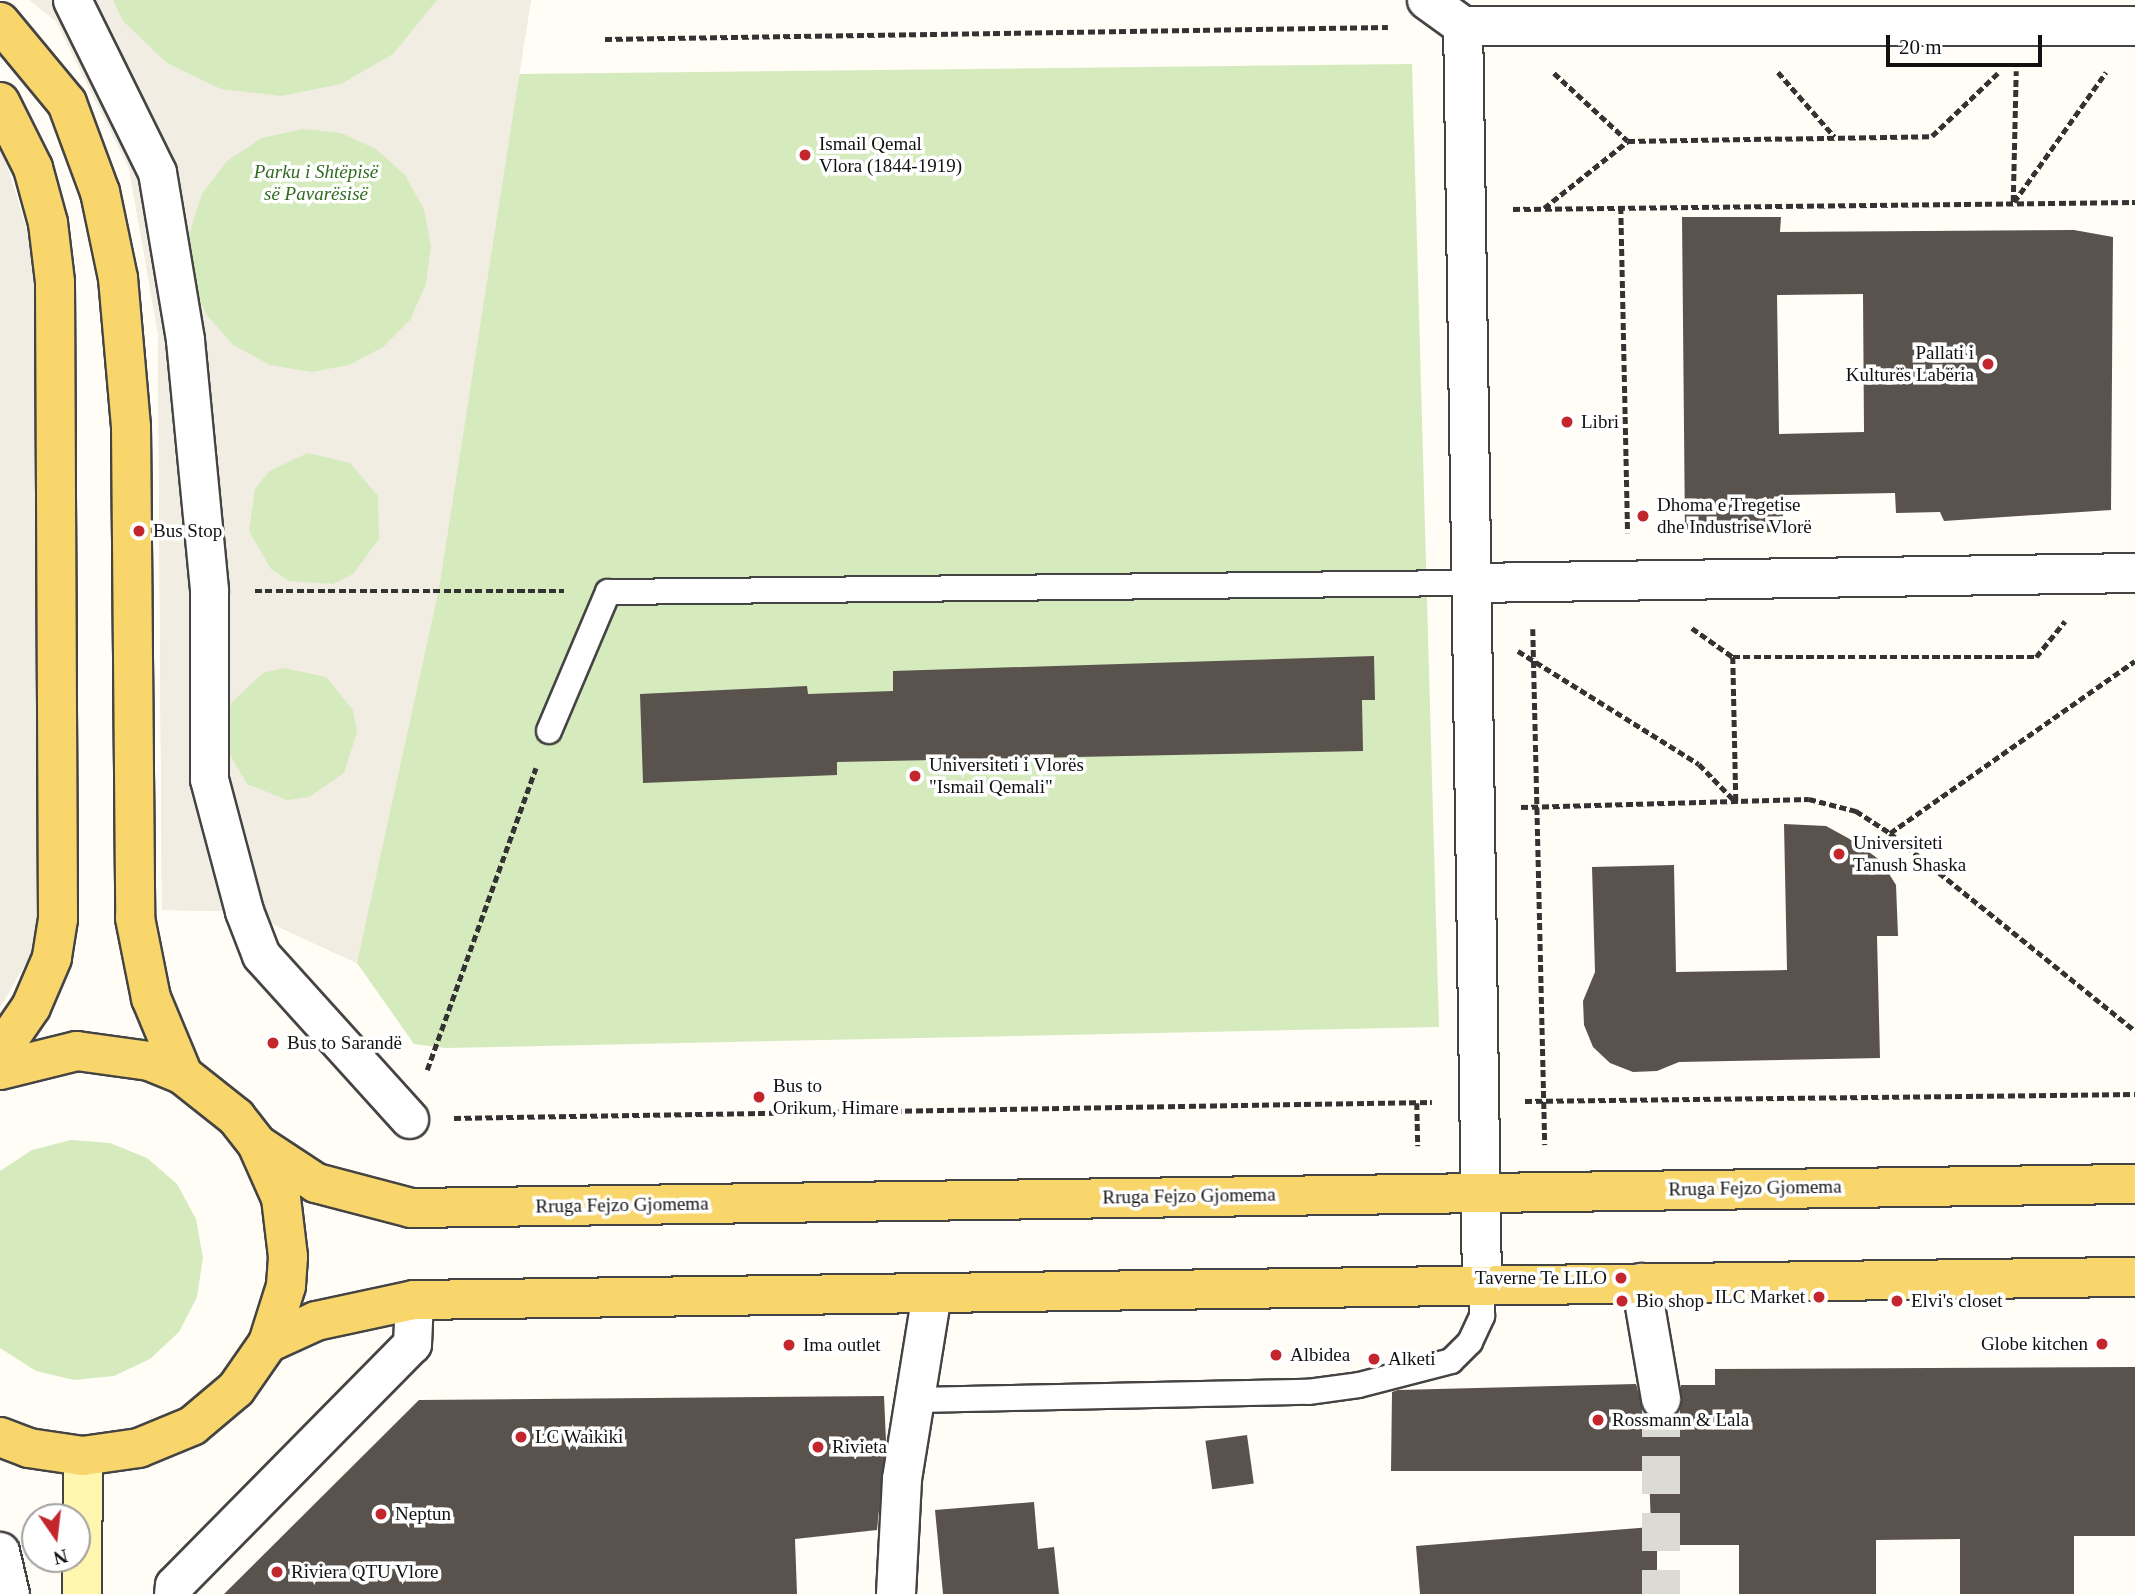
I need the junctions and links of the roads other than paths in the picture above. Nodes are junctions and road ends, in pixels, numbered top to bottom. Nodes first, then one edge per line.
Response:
1 (72, 0) edge
2 (1427, 0) edge
3 (0, 22) edge
4 (1464, 26) junction
5 (2135, 26) edge
6 (0, 102) edge
7 (2135, 573) edge
8 (1472, 601) junction
9 (549, 731) road end
10 (0, 1052) edge
11 (0, 1070) edge
12 (183, 1075) junction
13 (409, 1119) road end
14 (257, 1144) junction
15 (2135, 1184) edge
16 (1479, 1191) junction
17 (2135, 1277) edge
18 (1641, 1283) junction
19 (1482, 1286) junction
20 (932, 1294) junction
21 (414, 1300) junction
22 (268, 1343) junction
23 (1661, 1399) tunnel mouth
24 (917, 1400) junction
25 (0, 1437) edge
26 (83, 1456) junction
27 (0, 1551) edge
28 (10, 1594) edge
29 (82, 1594) edge
30 (173, 1594) edge
31 (896, 1594) edge

1 - 13 street
2 - 4 street
3 - 12 main road
4 - 5 street
4 - 8 street
6 - 10 main road
7 - 8 street
8 - 9 lane
8 - 16 street
11 - 12 main road
12 - 14 main road
14 - 16 main road, Rruga Fejzo Gjomema
14 - 22 main road
15 - 16 main road, Rruga Fejzo Gjomema
16 - 19 street
17 - 18 main road
18 - 19 main road
18 - 23 street
19 - 20 main road
19 - 24 lane
20 - 21 main road
20 - 24 street
21 - 22 main road
21 - 30 street
22 - 26 main road
24 - 31 street
25 - 26 main road
26 - 29 main road
27 - 28 street

